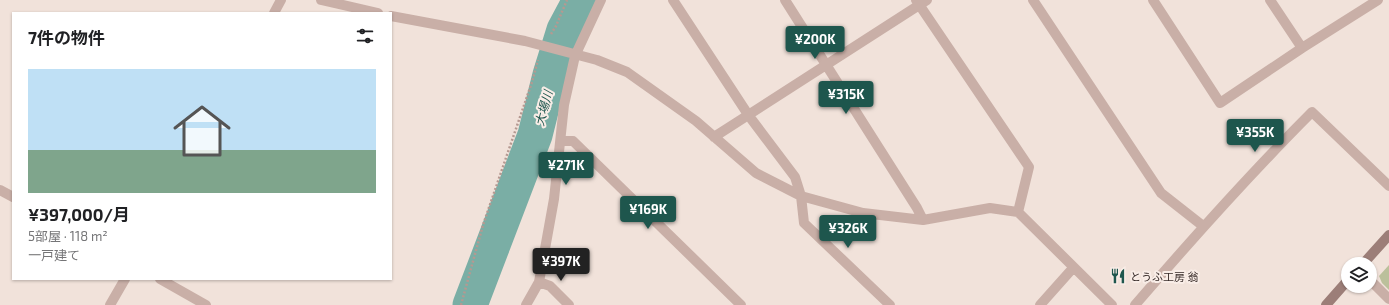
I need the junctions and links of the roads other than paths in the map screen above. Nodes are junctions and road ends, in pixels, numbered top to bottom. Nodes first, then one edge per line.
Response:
1 (281, 0) edge
2 (321, 0) edge
3 (601, 0) edge
4 (673, 0) edge
5 (785, 0) edge
6 (1033, 0) edge
7 (1153, 0) edge
8 (1270, 0) edge
9 (1378, 0) edge
10 (921, 2) edge
11 (275, 12) edge
12 (374, 12) edge
13 (392, 16) edge
14 (1302, 48) junction
15 (575, 56) junction
16 (828, 64) junction
17 (748, 116) junction
18 (714, 138) junction
19 (561, 142) junction
20 (1389, 186) edge
21 (0, 190) edge
22 (12, 196) edge
23 (801, 196) junction
24 (1018, 212) junction
25 (923, 220) junction
26 (1203, 226) junction
27 (1389, 235) edge
28 (1369, 257) edge
29 (1073, 268) junction
30 (124, 280) edge
31 (162, 280) edge
32 (539, 282) junction
33 (1377, 287) edge
34 (1341, 288) edge
35 (1389, 299) edge
36 (110, 305) edge
37 (206, 305) edge
38 (526, 305) edge
39 (569, 305) edge
40 (741, 305) edge
41 (890, 305) edge
42 (1040, 305) edge
43 (1112, 305) edge
44 (1135, 305) edge
45 (1326, 305) edge

1 - 11 street
2 - 12 street
3 - 15 street
4 - 17 street
5 - 16 street
6 - 26 street
7 - 14 street
8 - 14 street
9 - 14 street
10 - 16 street
10 - 24 street
13 - 15 street
15 - 18 street
15 - 19 street
16 - 17 street
16 - 25 street
17 - 18 street
17 - 23 street
18 - 23 street
19 - 32 street
19 - 40 street
20 - 26 street
21 - 22 street
23 - 25 street
23 - 41 street
24 - 25 street
24 - 29 street
26 - 44 street
27 - 28 street
29 - 42 street
29 - 43 street
30 - 36 street
31 - 37 street
32 - 38 street
32 - 39 street
33 - 35 street
34 - 45 street

